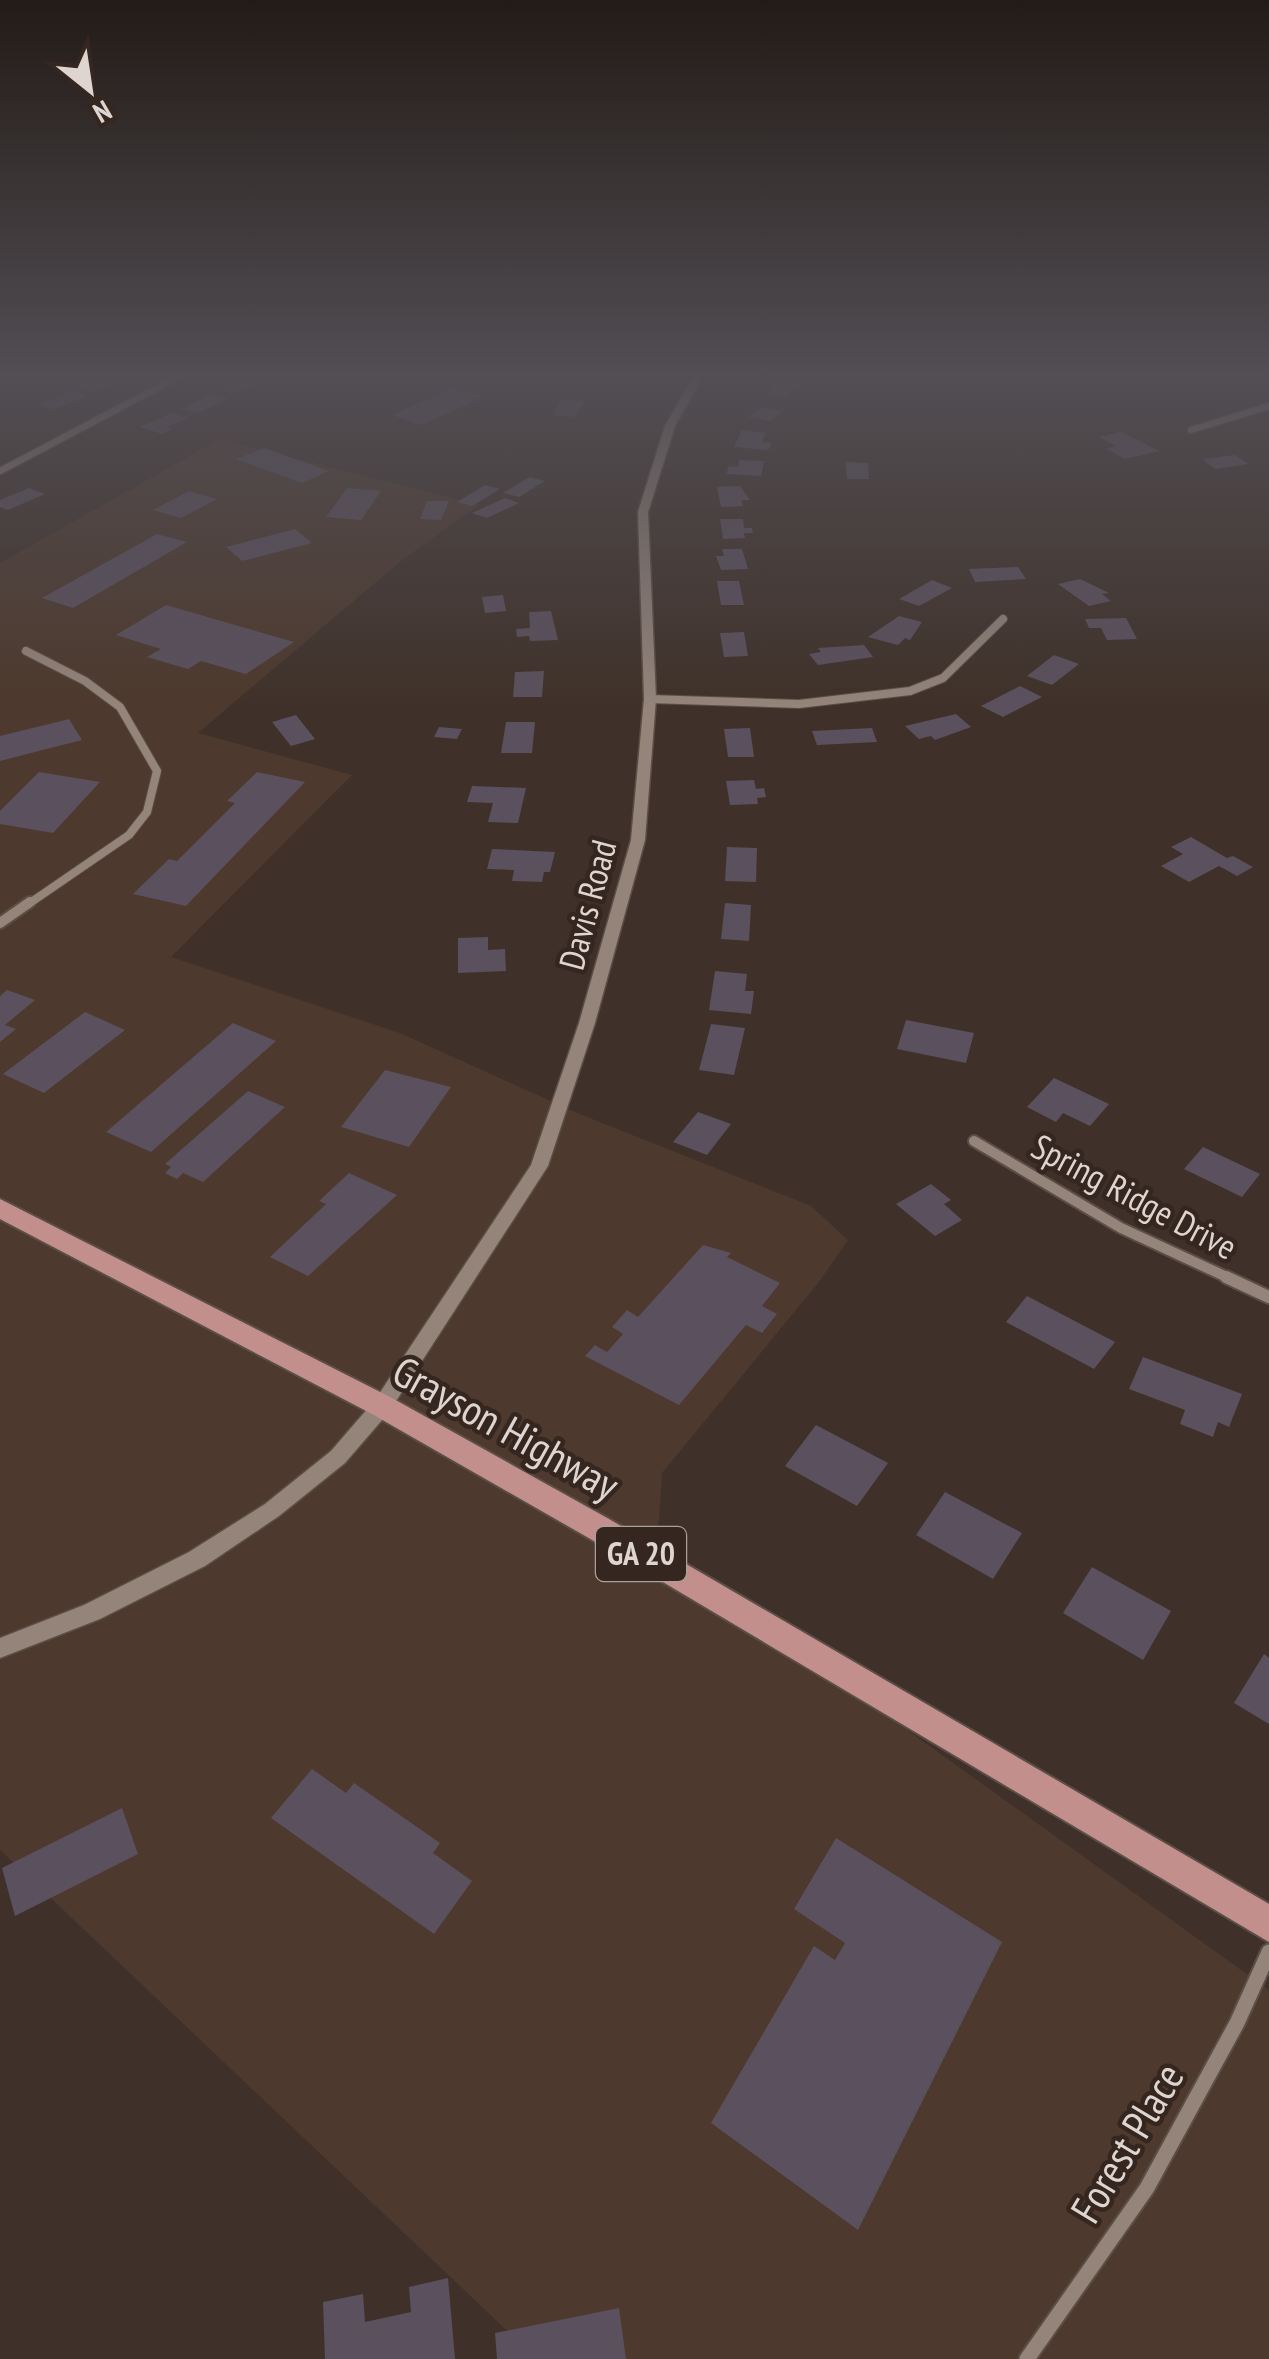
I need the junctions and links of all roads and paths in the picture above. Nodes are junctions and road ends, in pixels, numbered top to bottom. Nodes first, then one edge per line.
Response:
1 (651, 487) edge
2 (1003, 619) dead end
3 (26, 651) dead end
4 (650, 699) junction
5 (0, 923) edge
6 (974, 1141) dead end
7 (0, 1208) edge
8 (1269, 1297) edge
9 (382, 1406) junction
10 (0, 1648) edge
11 (1269, 1924) edge
12 (1269, 1952) edge
13 (1027, 2359) edge

1 - 4 street, Davis Road
2 - 4 street
3 - 5 street
4 - 9 street, Davis Road
6 - 8 street, Spring Ridge Drive
7 - 9 main road, Grayson Highway / GA 20
9 - 10 street, Davis Road
9 - 11 main road, Grayson Highway / GA 20
12 - 13 street, Forest Place

